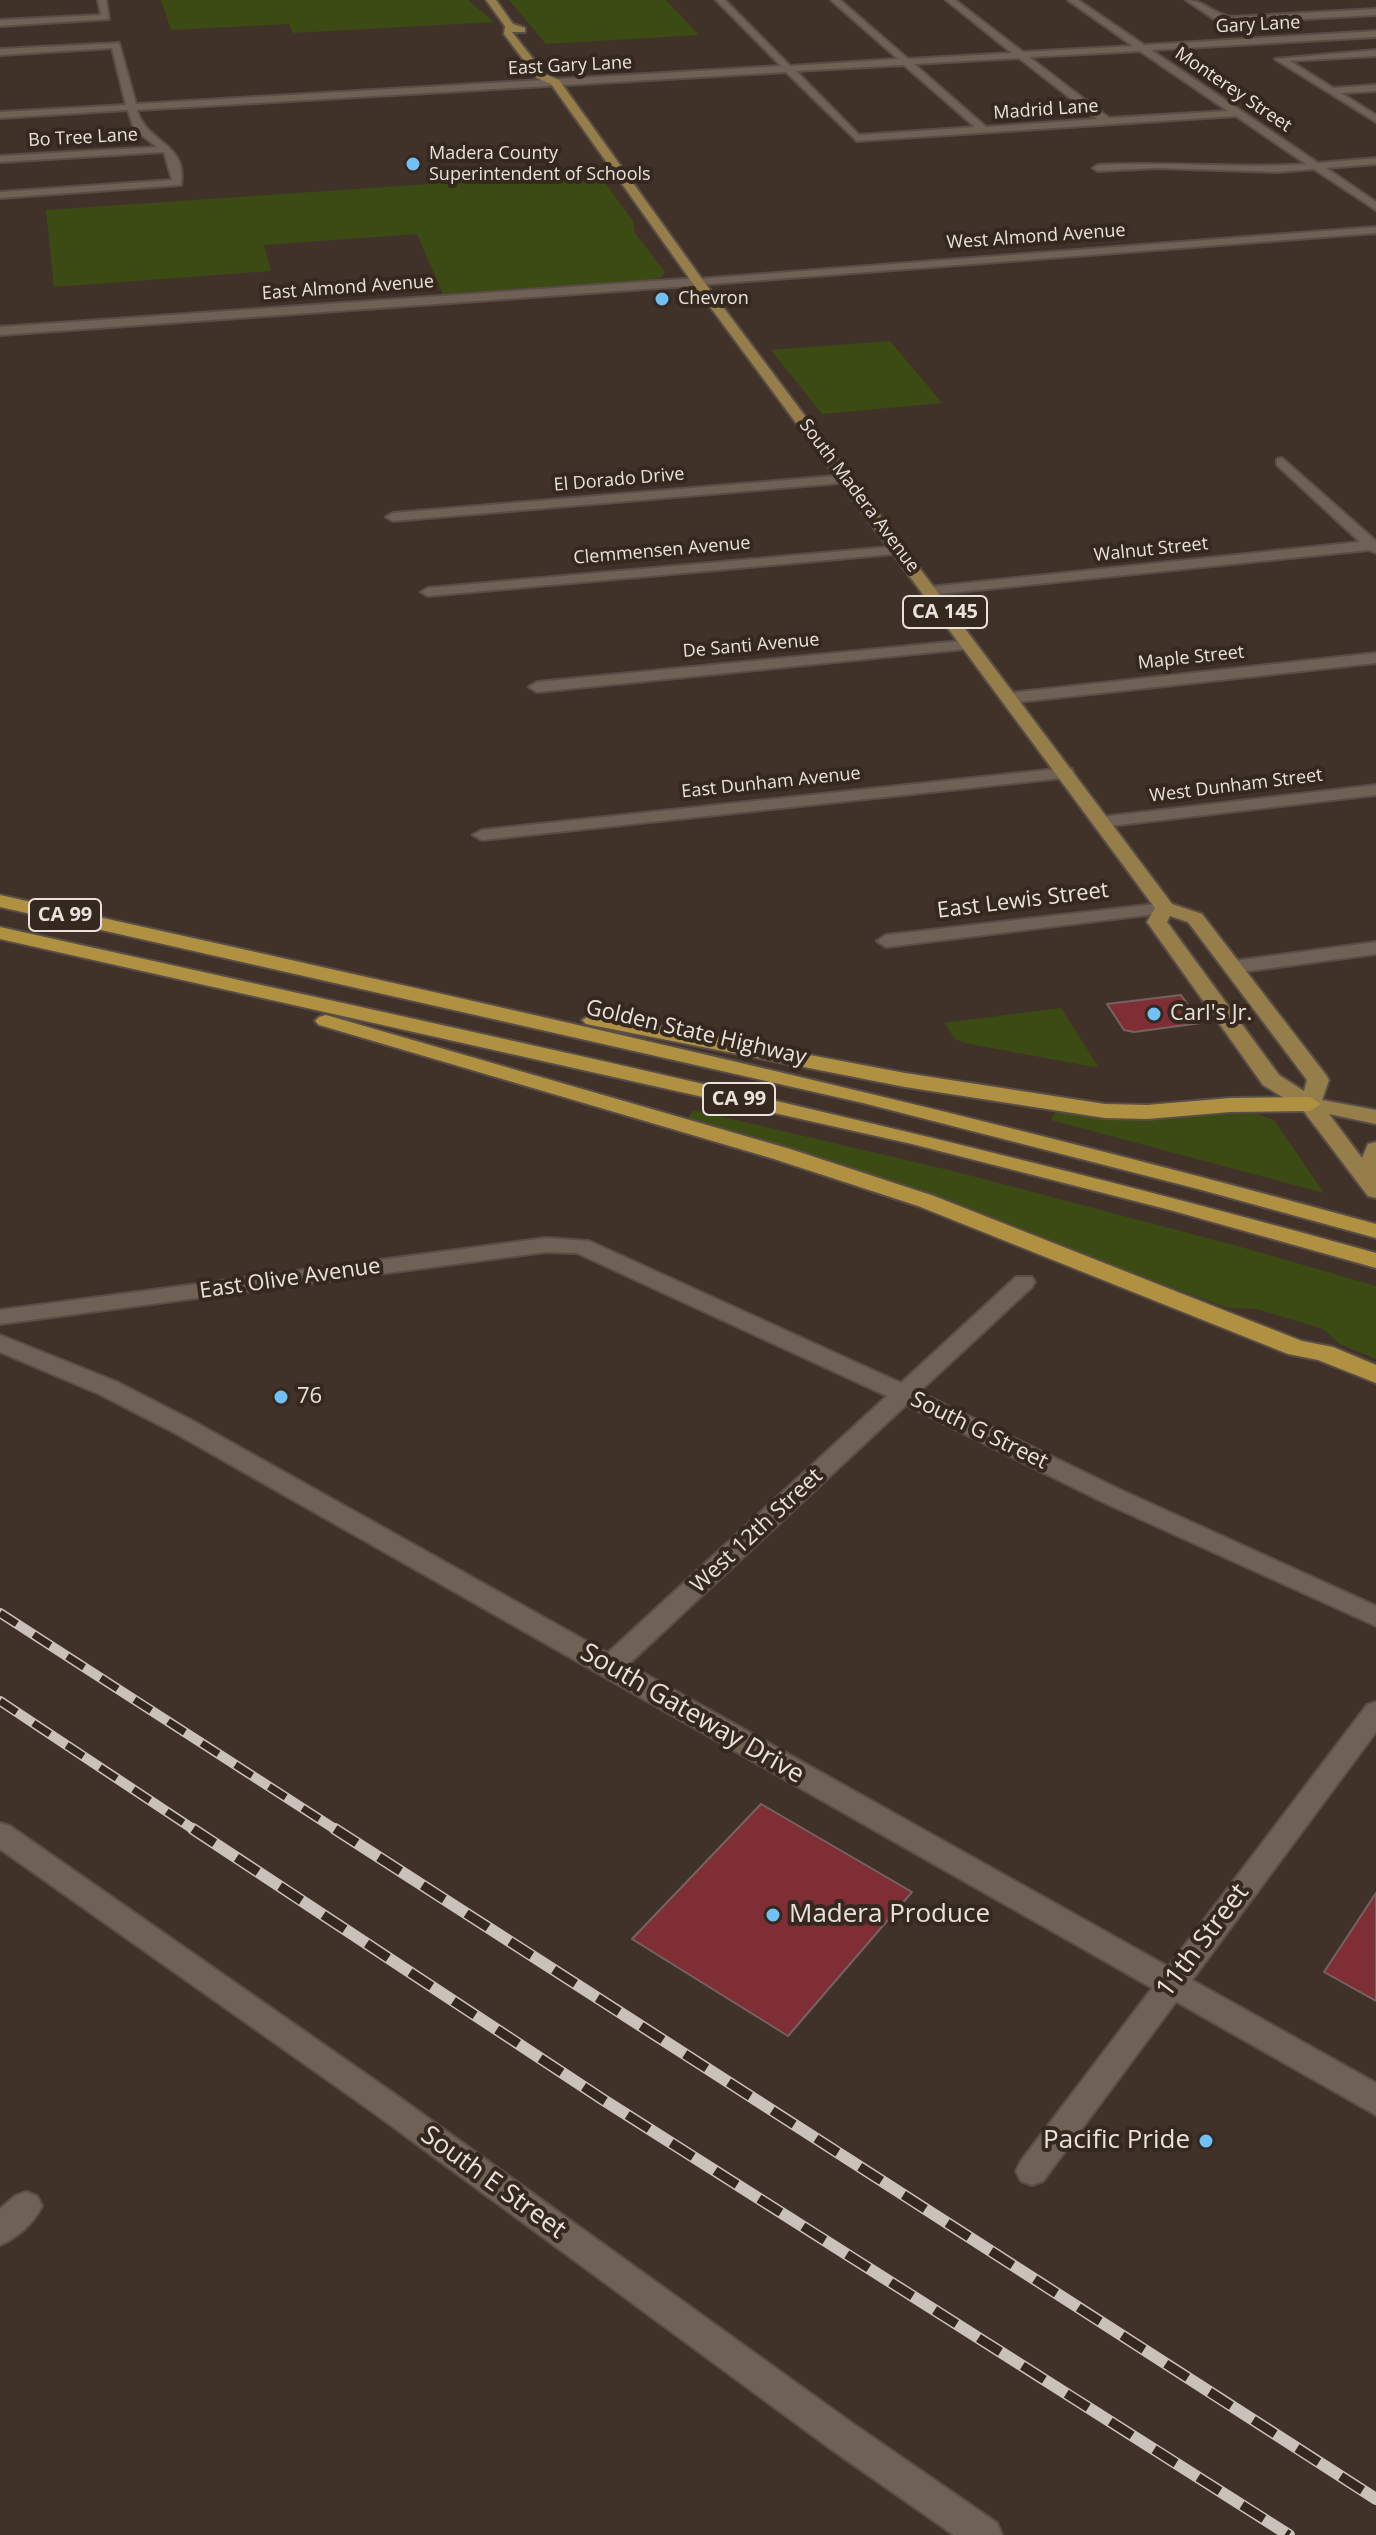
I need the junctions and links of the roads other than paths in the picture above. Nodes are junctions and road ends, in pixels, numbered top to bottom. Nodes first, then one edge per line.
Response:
1 (102, 0) edge
2 (491, 0) edge
3 (720, 0) edge
4 (835, 0) edge
5 (950, 0) edge
6 (1072, 0) edge
7 (1190, 0) edge
8 (1376, 12) edge
9 (0, 23) edge
10 (510, 26) junction
11 (1376, 34) edge
12 (529, 37) dead end
13 (1141, 47) junction
14 (0, 52) edge
15 (1376, 53) edge
16 (1020, 55) junction
17 (551, 64) dead end
18 (907, 64) junction
19 (790, 71) junction
20 (555, 82) junction
21 (1376, 88) edge
22 (1330, 91) junction
23 (130, 108) junction
24 (1236, 113) junction
25 (0, 115) edge
26 (1376, 119) edge
27 (1107, 122) junction
28 (984, 130) junction
29 (168, 149) junction
30 (2, 156) edge
31 (1376, 161) edge
32 (1317, 166) junction
33 (1098, 168) dead end
34 (0, 195) edge
35 (1376, 207) edge
36 (1376, 230) edge
37 (698, 282) junction
38 (0, 331) edge
39 (1282, 462) dead end
40 (847, 479) junction
41 (393, 517) dead end
42 (1375, 547) edge
43 (900, 550) junction
44 (929, 591) junction
45 (428, 592) dead end
46 (970, 645) junction
47 (1376, 658) edge
48 (537, 687) dead end
49 (1009, 698) junction
50 (1066, 773) junction
51 (1376, 790) edge
52 (1101, 822) junction
53 (482, 835) dead end
54 (0, 901) edge
55 (1165, 908) junction
56 (129, 930) junction
57 (0, 933) edge
58 (886, 941) dead end
59 (1376, 948) edge
60 (97, 954) junction
61 (1234, 967) junction
62 (1310, 1104) junction
63 (1376, 1117) edge
64 (1376, 1149) edge
65 (1372, 1185) edge
66 (1376, 1231) edge
67 (581, 1246) joint
68 (1376, 1261) edge
69 (1024, 1282) dead end
70 (0, 1317) edge
71 (0, 1343) edge
72 (1297, 1348) junction
73 (1376, 1375) edge
74 (1376, 1391) edge
75 (906, 1395) junction
76 (1376, 1617) edge
77 (609, 1667) junction
78 (1376, 1712) edge
79 (0, 1834) edge
80 (1170, 1985) junction
81 (1376, 2100) edge
82 (1032, 2171) dead end
83 (26, 2206) dead end
84 (0, 2230) edge
85 (984, 2535) edge

1 - 9 street
2 - 10 main road, South Madera Avenue / CA 145
3 - 19 street
4 - 18 street
5 - 16 street
6 - 13 street, Monterey Street
7 - 8 street
10 - 12 main road, South Madera Avenue / CA 145
10 - 20 main road, South Madera Avenue / CA 145
11 - 13 street, Gary Lane
13 - 16 street, East Gary Lane
13 - 24 street, Monterey Street
14 - 23 street
15 - 22 street
16 - 18 street, East Gary Lane
16 - 27 street
17 - 20 main road, South Madera Avenue / CA 145
18 - 19 street, East Gary Lane
18 - 28 street
19 - 20 street, East Gary Lane
19 - 28 street, Madrid Lane
20 - 23 street, East Gary Lane
20 - 37 main road, South Madera Avenue / CA 145
21 - 22 street
22 - 26 street
23 - 25 street, East Gary Lane
23 - 29 street
24 - 27 street, Madrid Lane
24 - 32 street, Monterey Street
27 - 28 street, Madrid Lane
29 - 30 street, Bo Tree Lane
29 - 34 street
31 - 32 street
32 - 33 street
32 - 35 street, Monterey Street
36 - 37 street, West Almond Avenue
37 - 38 main road, East Almond Avenue
37 - 40 main road, South Madera Avenue / CA 145
39 - 42 street
40 - 41 street, El Dorado Drive
40 - 43 main road, South Madera Avenue / CA 145
42 - 44 street, Walnut Street
43 - 44 main road, South Madera Avenue / CA 145
43 - 45 street, Clemmensen Avenue
44 - 46 main road, South Madera Avenue / CA 145
46 - 48 street, De Santi Avenue
46 - 49 main road, South Madera Avenue / CA 145
47 - 49 street, Maple Street
49 - 50 main road, South Madera Avenue / CA 145
50 - 52 main road, South Madera Avenue / CA 145
50 - 53 street, East Dunham Avenue
51 - 52 street, West Dunham Street
52 - 55 main road, South Madera Avenue / CA 145
54 - 56 highway, Golden State Highway / CA 99
55 - 58 street, East Lewis Street
55 - 61 main road, South Madera Avenue / CA 145
55 - 62 main road, South Madera Avenue / CA 145
56 - 62 highway
56 - 66 highway, Golden State Highway / CA 99
57 - 60 highway, CA 99
59 - 61 street
60 - 68 highway, CA 99
60 - 72 highway
61 - 62 main road, South Madera Avenue / CA 145
62 - 63 main road
62 - 65 main road, South Madera Avenue / CA 145
64 - 65 main road
67 - 70 street, East Olive Avenue
67 - 75 street, South G Street
69 - 75 street, West 12th Street
71 - 77 main road, South Gateway Drive
72 - 73 highway
72 - 74 highway
75 - 76 street, South G Street
75 - 77 street, West 12th Street
77 - 80 main road, South Gateway Drive
78 - 80 street, 11th Street
79 - 85 street, South E Street
80 - 81 main road, South Gateway Drive
80 - 82 street, 11th Street
83 - 84 street

